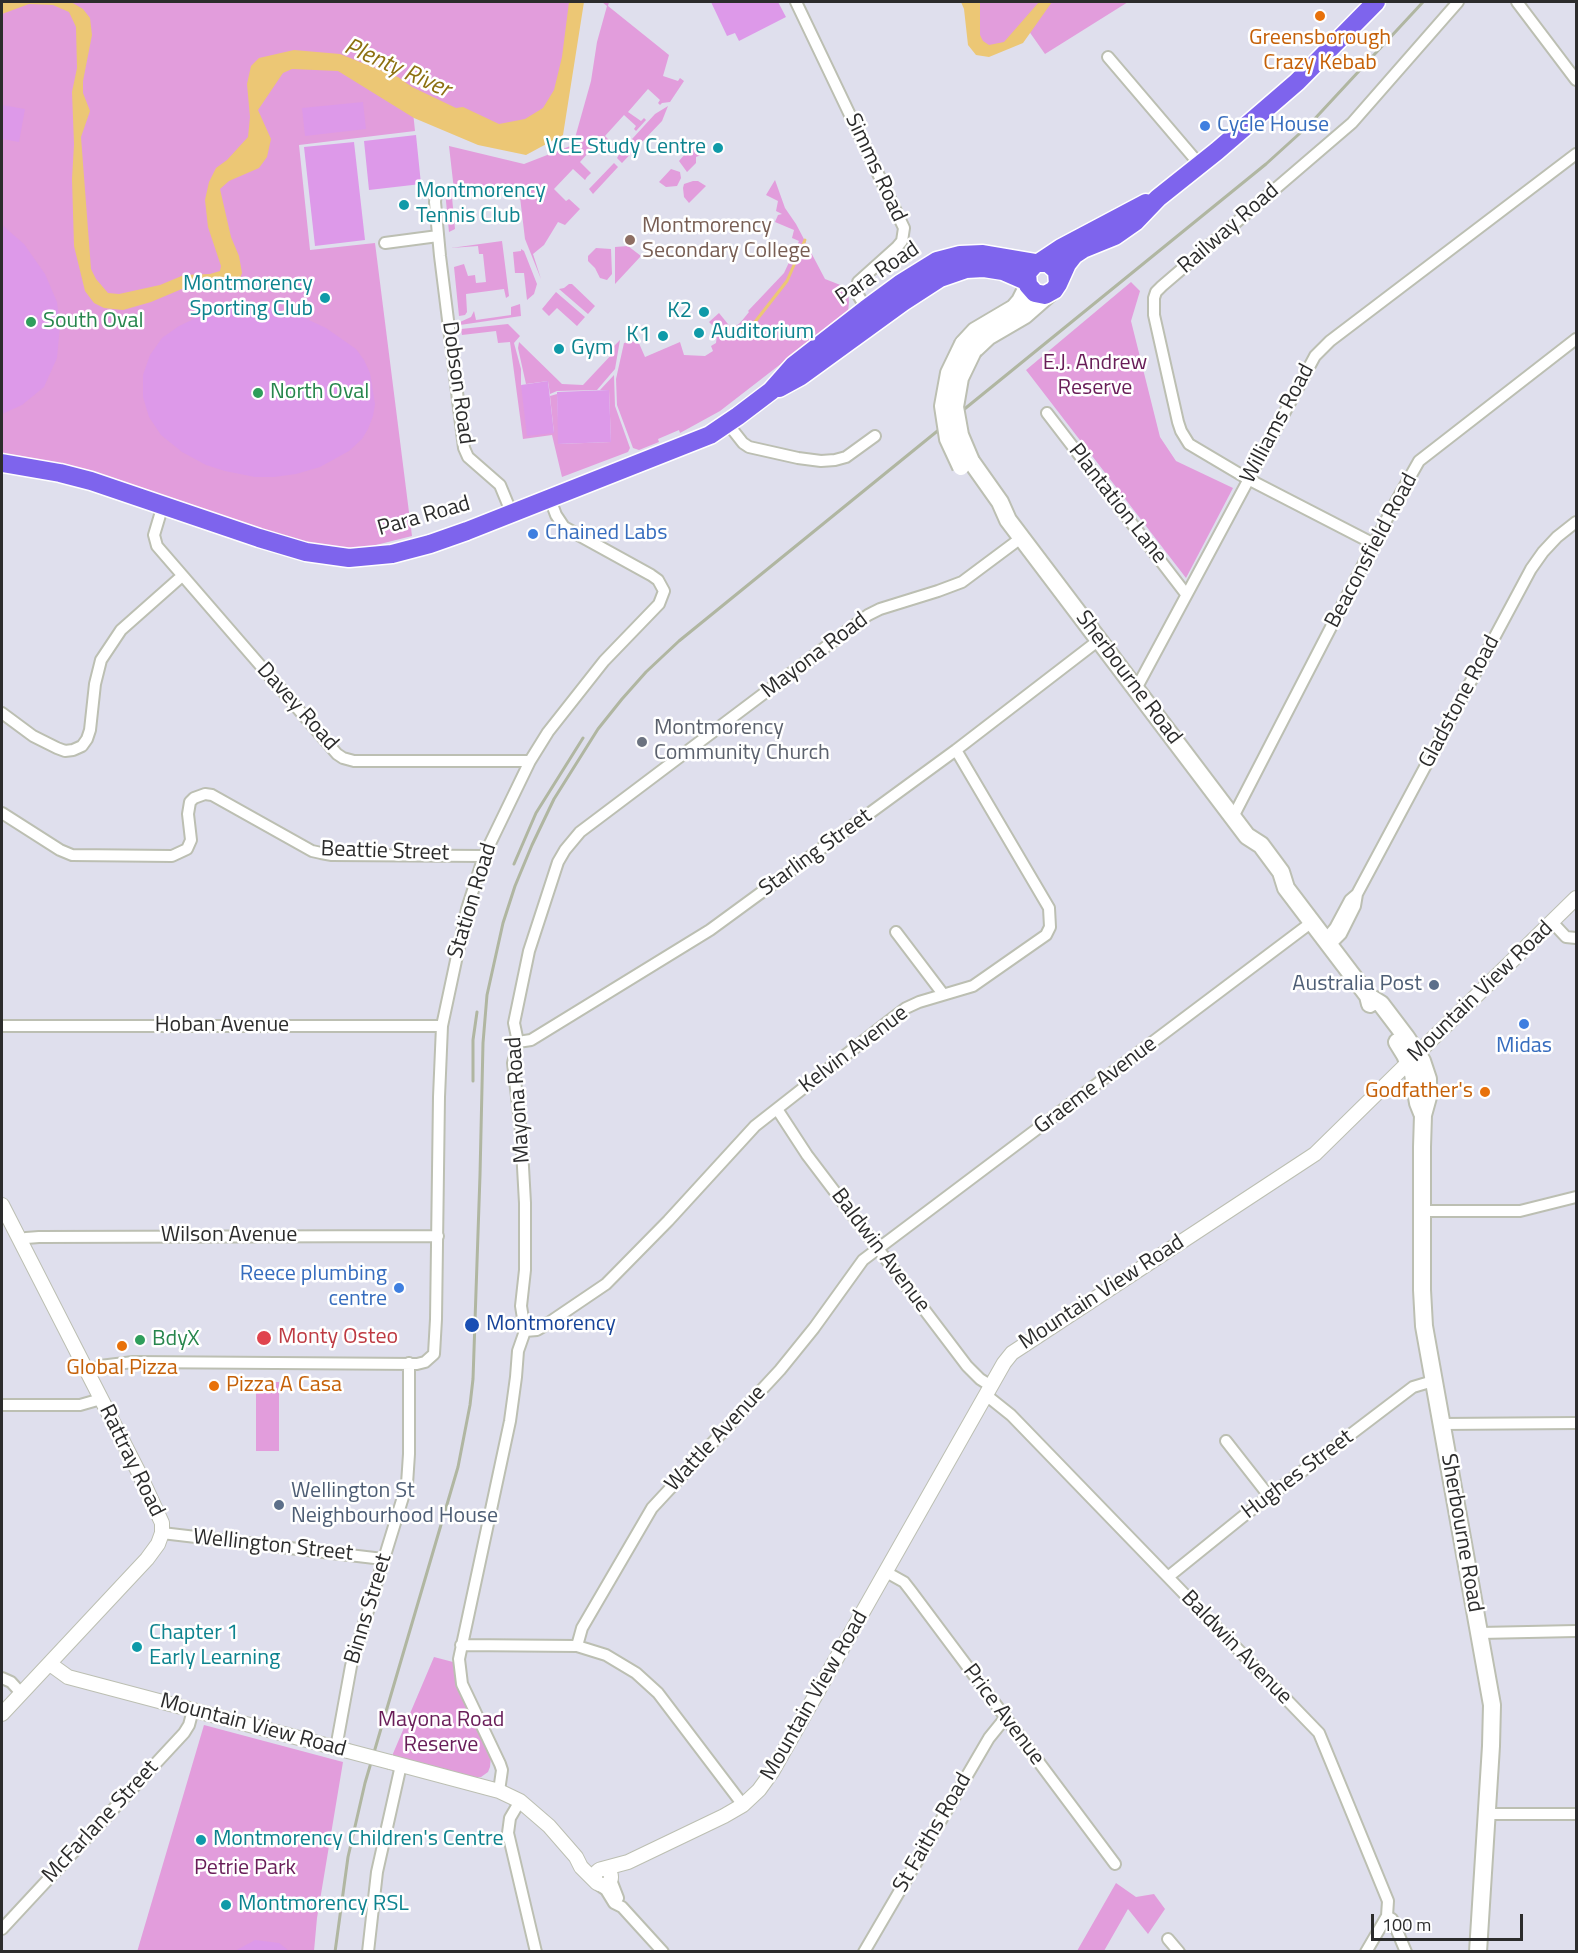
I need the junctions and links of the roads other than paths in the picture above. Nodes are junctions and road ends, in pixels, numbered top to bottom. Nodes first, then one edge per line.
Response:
1 (796, 2) edge
2 (1376, 2) edge
3 (1458, 2) edge
4 (1517, 2) edge
5 (1108, 57) dead end
6 (1576, 80) edge
7 (1576, 154) edge
8 (1200, 165) junction
9 (436, 192) dead end
10 (1158, 198) junction
11 (438, 236) junction
12 (385, 243) dead end
13 (1038, 263) junction
14 (1027, 283) junction
15 (1054, 288) junction
16 (871, 315) junction
17 (1576, 339) edge
18 (968, 347) junction
19 (1047, 413) dead end
20 (728, 424) junction
21 (875, 436) dead end
22 (2, 463) edge
23 (1248, 479) junction
24 (550, 499) junction
25 (163, 506) junction
26 (512, 514) junction
27 (1576, 522) edge
28 (1021, 537) junction
29 (1374, 544) junction
30 (182, 576) junction
31 (1186, 594) junction
32 (1099, 640) junction
33 (1136, 688) junction
34 (2, 713) edge
35 (956, 750) junction
36 (530, 761) junction
37 (2, 813) edge
38 (1233, 817) junction
39 (484, 856) junction
40 (1576, 898) edge
41 (1312, 922) junction
42 (1552, 922) junction
43 (896, 932) dead end
44 (1576, 938) edge
45 (1327, 942) junction
46 (944, 994) junction
47 (2, 1026) edge
48 (442, 1026) junction
49 (518, 1042) junction
50 (1413, 1058) junction
51 (1386, 1084) junction
52 (1417, 1097) junction
53 (777, 1109) junction
54 (1423, 1115) junction
55 (1576, 1197) edge
56 (2, 1205) edge
57 (1422, 1211) junction
58 (438, 1236) junction
59 (20, 1241) junction
60 (879, 1250) junction
61 (525, 1331) junction
62 (409, 1364) junction
63 (87, 1372) junction
64 (1433, 1381) junction
65 (988, 1390) junction
66 (101, 1399) junction
67 (2, 1405) edge
68 (1576, 1423) edge
69 (1441, 1424) junction
70 (1226, 1441) dead end
71 (1269, 1496) junction
72 (162, 1533) junction
73 (384, 1559) junction
74 (886, 1572) junction
75 (1168, 1578) junction
76 (1576, 1631) edge
77 (1480, 1633) junction
78 (461, 1645) junction
79 (577, 1646) junction
80 (50, 1664) junction
81 (2, 1678) edge
82 (21, 1693) junction
83 (193, 1710) junction
84 (2, 1714) edge
85 (1006, 1718) junction
86 (342, 1750) junction
87 (396, 1764) junction
88 (499, 1791) junction
89 (520, 1802) junction
90 (743, 1805) junction
91 (1487, 1814) junction
92 (1576, 1814) edge
93 (1115, 1864) dead end
94 (604, 1877) junction
95 (1387, 1916) junction
96 (2, 1929) edge
97 (1168, 1939) dead end
98 (368, 1952) edge
99 (536, 1952) edge
100 (663, 1952) edge
101 (864, 1952) edge
102 (1179, 1952) edge
103 (1366, 1952) edge
104 (1406, 1952) edge
105 (1478, 1952) edge

1 - 16 street, Simms Road
2 - 8 main road
3 - 23 street, Railway Road
4 - 6 street
5 - 8 street
7 - 23 street, Williams Road
8 - 10 main road
9 - 11 street, Dobson Road
10 - 13 main road
10 - 15 main road
11 - 12 street
11 - 26 street, Dobson Road
13 - 14 main road
13 - 15 main road
13 - 16 main road, Para Road
14 - 15 main road
14 - 16 main road, Para Road
14 - 18 main road, Sherbourne Road
15 - 18 main road, Sherbourne Road
16 - 20 main road, Para Road
17 - 29 street, Beaconsfield Road
18 - 28 main road, Sherbourne Road, bridge
19 - 31 street, Plantation Lane
20 - 21 street
20 - 24 main road, Para Road
22 - 25 main road, Para Road
23 - 29 street, Railway Road
23 - 31 street, Williams Road
24 - 26 main road, Para Road
24 - 36 street, Station Road
25 - 26 main road, Para Road
25 - 30 street, Davey Road
27 - 45 street, Gladstone Road
28 - 32 main road, Sherbourne Road
28 - 49 street, Mayona Road
29 - 38 street, Beaconsfield Road
30 - 34 street
30 - 36 street, Davey Road
31 - 33 street, Williams Road
32 - 33 main road, Sherbourne Road
32 - 35 street, Starling Street
33 - 38 main road, Sherbourne Road
35 - 46 street, Kelvin Avenue
35 - 49 street, Starling Street
36 - 39 street, Station Road
37 - 39 street, Beattie Street
38 - 41 main road, Sherbourne Road
39 - 48 street, Station Road
40 - 42 street, Mountain View Road
41 - 45 main road, Sherbourne Road
41 - 60 street, Graeme Avenue
42 - 44 street
42 - 50 street, Mountain View Road
43 - 46 street
45 - 50 main road, Sherbourne Road
46 - 53 street, Kelvin Avenue
47 - 48 street, Hoban Avenue
48 - 58 street, Station Road
49 - 61 street, Mayona Road
50 - 51 street, Mountain View Road
50 - 52 main road, Sherbourne Road
50 - 54 main road, Sherbourne Road
51 - 52 street
51 - 65 street, Mountain View Road
52 - 54 main road, Sherbourne Road
53 - 60 street, Baldwin Avenue
53 - 61 street, Kelvin Avenue
54 - 57 main road, Sherbourne Road
55 - 57 street
56 - 59 street, Rattray Road
57 - 64 main road, Sherbourne Road
58 - 59 street, Wilson Avenue
58 - 62 street, Station Road
59 - 63 street, Rattray Road
60 - 65 street, Baldwin Avenue
60 - 79 street, Wattle Avenue
61 - 78 street, Mayona Road
62 - 63 street
62 - 73 street, Binns Street
63 - 66 street, Rattray Road
64 - 69 main road, Sherbourne Road
64 - 71 street, Hughes Street
65 - 74 street, Mountain View Road
65 - 75 street, Baldwin Avenue
66 - 67 street
66 - 72 street, Rattray Road
68 - 69 street
69 - 77 main road, Sherbourne Road
70 - 71 street
71 - 75 street, Hughes Street
72 - 73 street, Wellington Street
72 - 80 street, Rattray Road
73 - 86 street, Binns Street
74 - 85 street, Price Avenue
74 - 90 street, Mountain View Road
75 - 95 street, Baldwin Avenue
76 - 77 street
77 - 91 main road, Sherbourne Road
78 - 79 street
78 - 88 street, Mayona Road
79 - 90 street
80 - 82 street, Rattray Road
80 - 83 street, Mountain View Road
81 - 82 street
82 - 84 street, Rattray Road
83 - 86 street, Mountain View Road
83 - 96 street, McFarlane Street
85 - 93 street, Price Avenue
85 - 101 street, St Faiths Road
86 - 87 street, Mountain View Road, bridge
87 - 88 street, Mountain View Road
87 - 98 street
88 - 89 street, Mountain View Road
89 - 94 street, Mountain View Road
89 - 99 street
90 - 94 street, Mountain View Road
91 - 92 street
91 - 105 main road, Sherbourne Road
94 - 100 street
95 - 103 street
95 - 104 street, Baldwin Avenue
97 - 102 street

